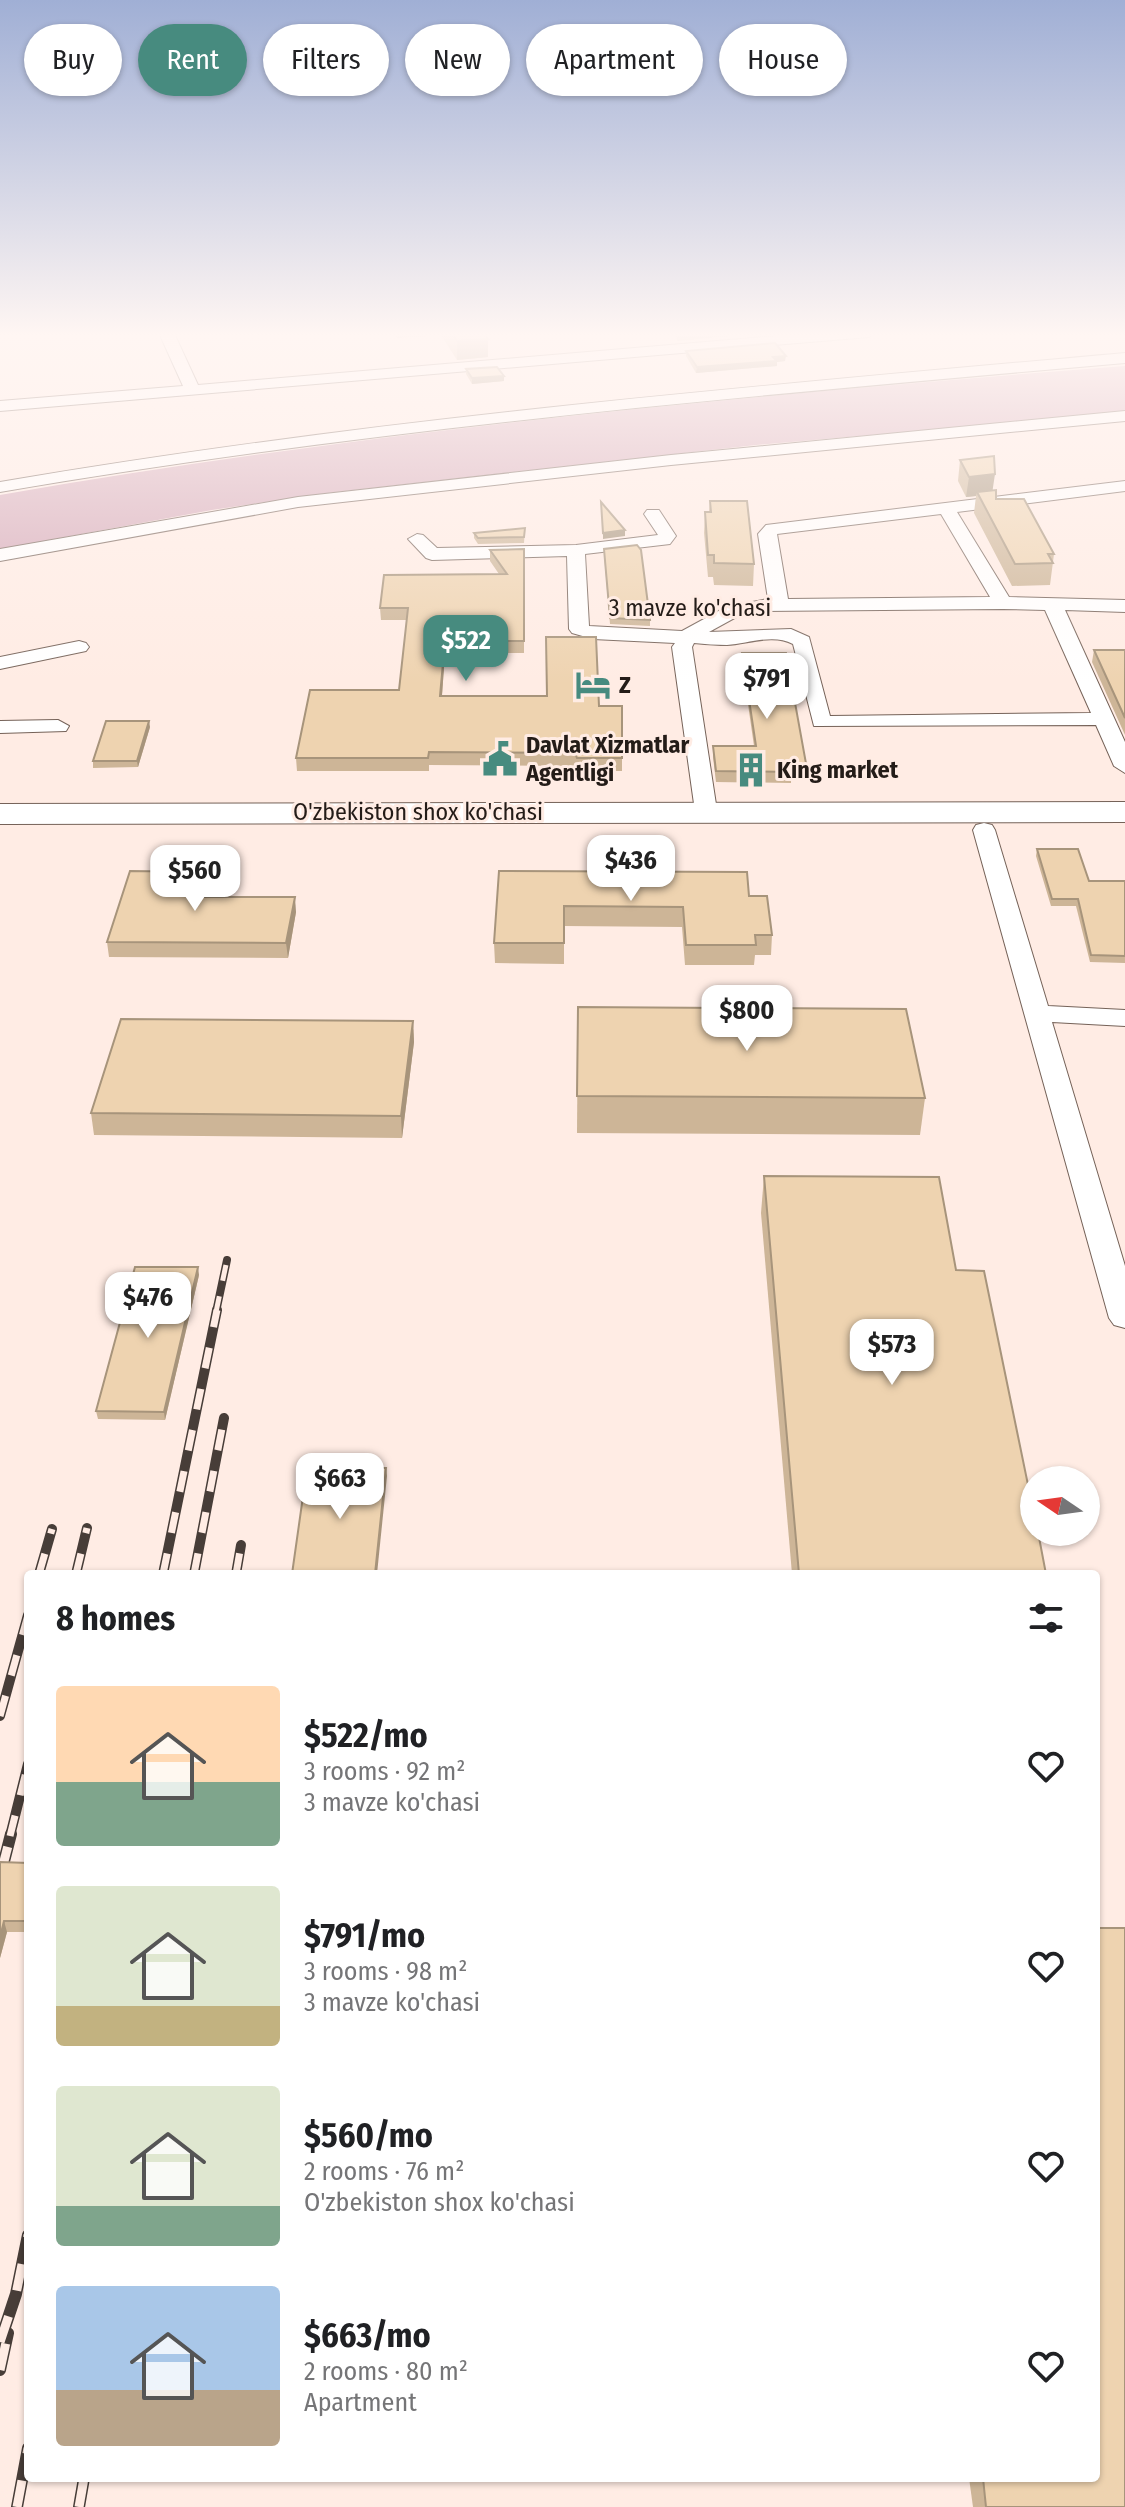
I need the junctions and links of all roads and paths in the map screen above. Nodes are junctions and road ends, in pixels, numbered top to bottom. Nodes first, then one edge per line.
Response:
1 (250, 450) edge
2 (774, 450) edge
3 (1125, 486) edge
4 (0, 487) edge
5 (946, 508) junction
6 (653, 514) dead end
7 (417, 539) dead end
8 (576, 550) junction
9 (432, 554) junction
10 (0, 555) edge
11 (432, 578) edge
12 (1003, 603) junction
13 (779, 605) junction
14 (1053, 605) junction
15 (1125, 606) edge
16 (688, 636) junction
17 (79, 647) dead end
18 (1072, 652) junction
19 (1099, 652) edge
20 (0, 663) edge
21 (1103, 719) junction
22 (58, 726) dead end
23 (0, 727) edge
24 (1125, 766) edge
25 (706, 811) junction
26 (1125, 812) edge
27 (0, 814) edge
28 (984, 830) junction
29 (1125, 830) edge
30 (0, 832) edge
31 (1036, 1013) junction
32 (1125, 1018) edge
33 (1125, 1318) edge

1 - 4 street
2 - 10 street
3 - 5 street, 3 mavze ko'chasi
5 - 12 street
5 - 13 street, 3 mavze ko'chasi
6 - 8 street
7 - 9 street
8 - 9 street
8 - 16 street, 3 mavze ko'chasi
9 - 11 street
12 - 13 street
12 - 14 street
13 - 16 street
14 - 15 street
14 - 18 street
16 - 21 street, 3 mavze ko'chasi
16 - 25 street
17 - 20 street
18 - 19 street
18 - 21 street
21 - 24 street
22 - 23 street
25 - 26 main road, O'zbekiston shox ko'chasi
25 - 27 main road, O'zbekiston shox ko'chasi
28 - 29 main road, O'zbekiston shox ko'chasi
28 - 30 main road, O'zbekiston shox ko'chasi
28 - 31 street
31 - 32 street
31 - 33 street

